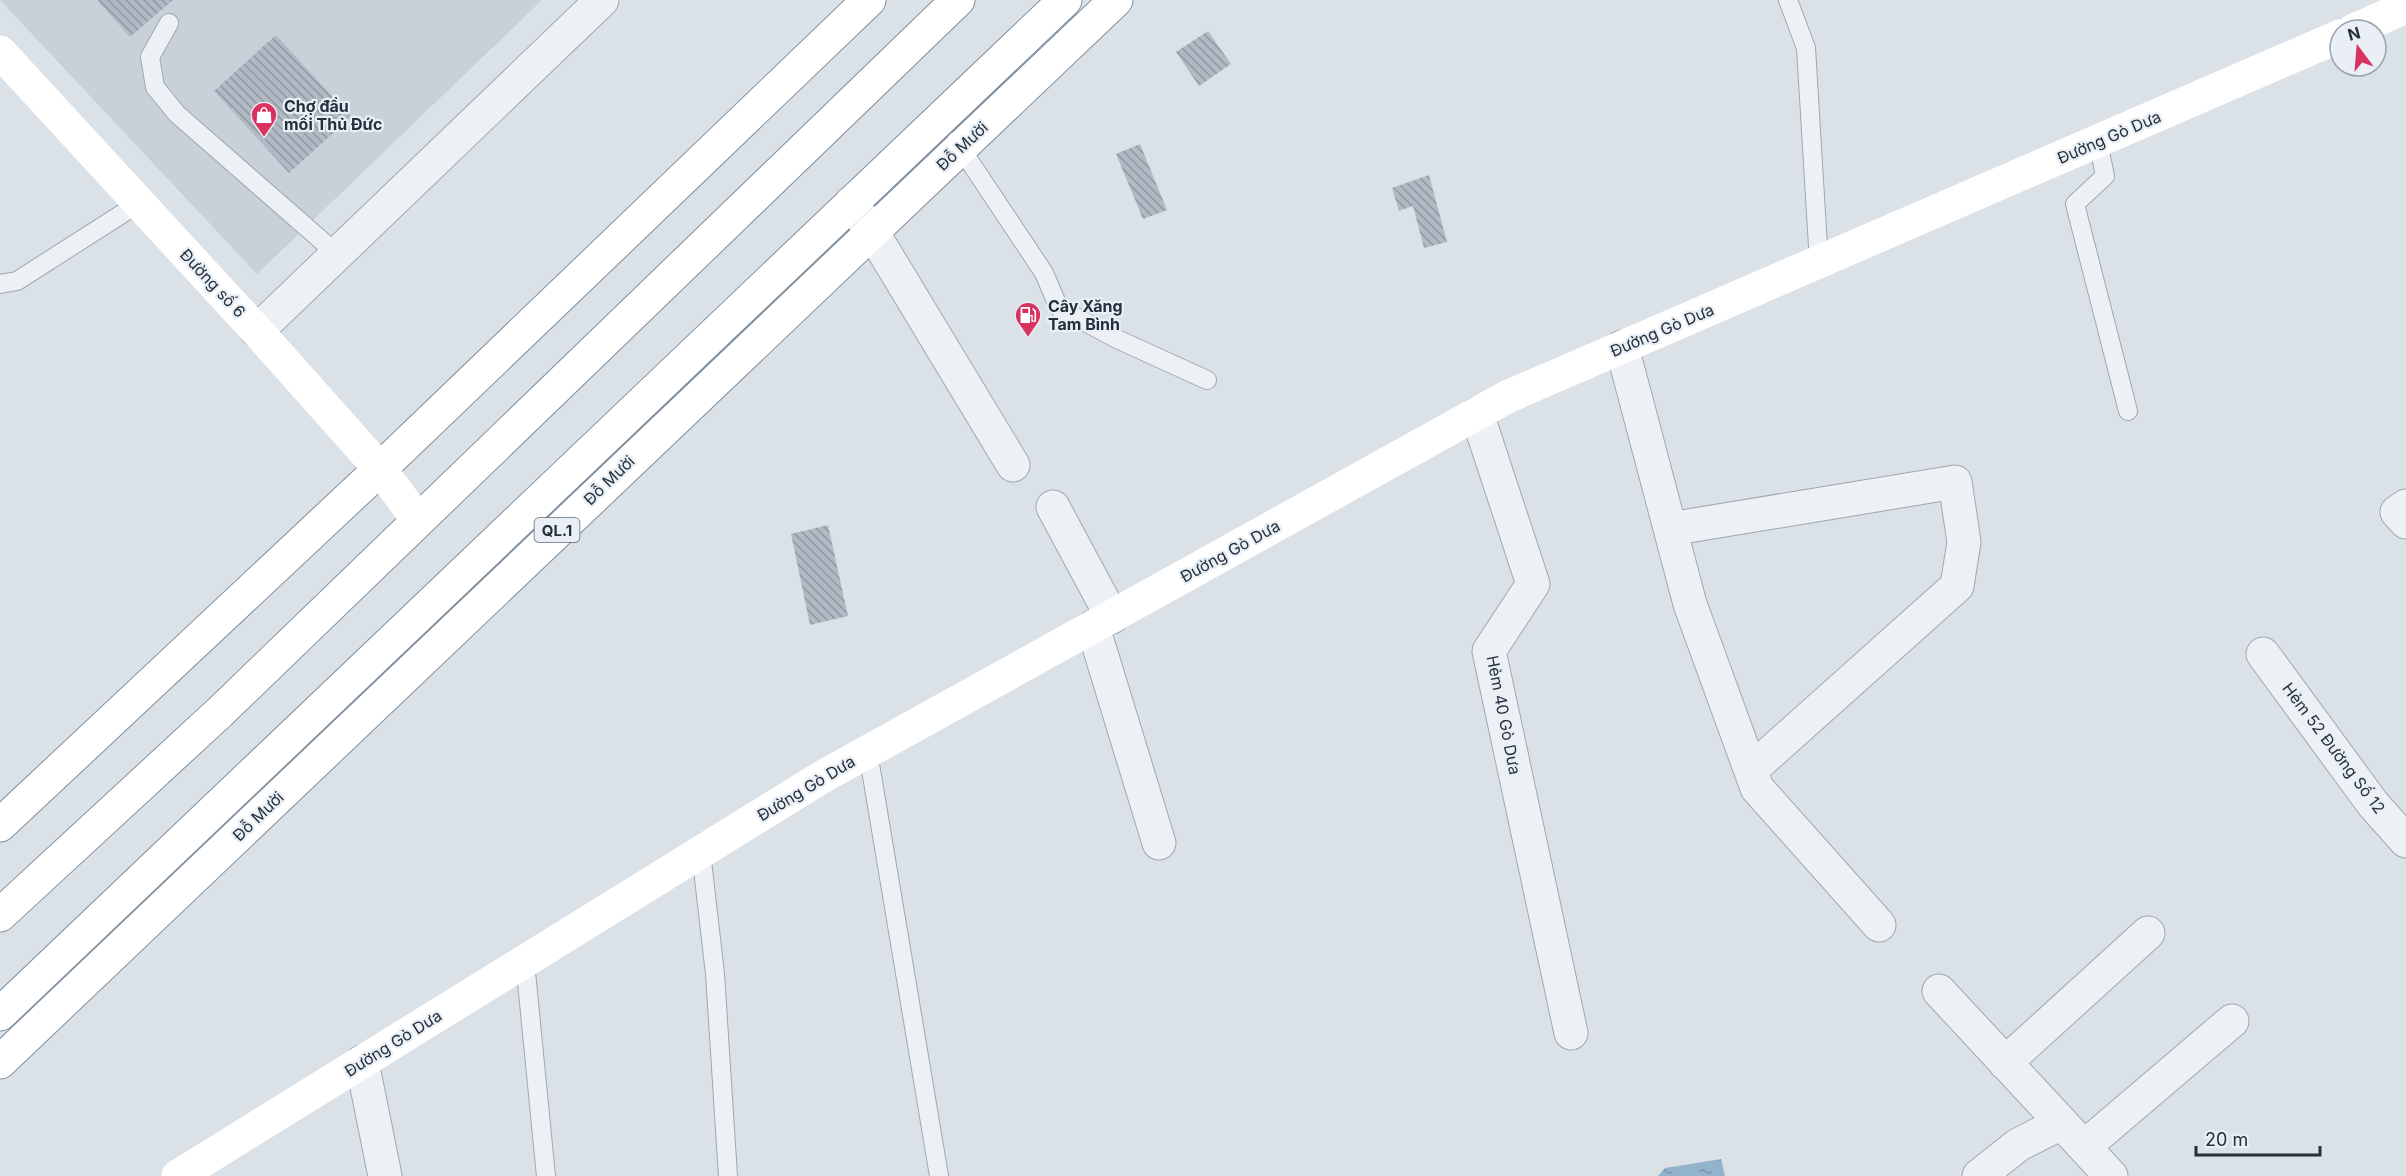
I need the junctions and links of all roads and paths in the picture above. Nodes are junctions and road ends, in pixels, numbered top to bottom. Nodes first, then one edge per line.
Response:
1 (602, 0) edge
2 (869, 0) edge
3 (958, 0) edge
4 (1065, 0) edge
5 (1116, 0) edge
6 (1788, 0) edge
7 (2406, 7) edge
8 (2381, 18) edge
9 (170, 23) dead end
10 (2328, 41) edge
11 (1, 53) edge
12 (939, 120) junction
13 (2098, 142) junction
14 (962, 147) junction
15 (139, 203) junction
16 (852, 203) junction
17 (871, 230) junction
18 (337, 254) junction
19 (1820, 263) junction
20 (0, 284) edge
21 (257, 331) junction
22 (1622, 347) junction
23 (1207, 380) dead end
24 (2128, 411) dead end
25 (1477, 414) junction
26 (1013, 465) dead end
27 (380, 469) junction
28 (1053, 507) dead end
29 (418, 520) junction
30 (1670, 529) junction
31 (1103, 622) junction
32 (2264, 654) dead end
33 (868, 752) junction
34 (1751, 770) junction
35 (0, 825) edge
36 (2406, 841) edge
37 (1159, 843) dead end
38 (701, 852) junction
39 (0, 915) edge
40 (1878, 926) dead end
41 (2148, 933) dead end
42 (525, 962) junction
43 (1940, 991) dead end
44 (0, 1014) edge
45 (2232, 1022) dead end
46 (1570, 1033) dead end
47 (0, 1062) edge
48 (362, 1062) junction
49 (2005, 1063) junction
50 (2061, 1123) junction
51 (2084, 1147) junction
52 (178, 1176) edge
53 (385, 1176) edge
54 (546, 1176) edge
55 (728, 1176) edge
56 (939, 1176) edge
57 (1979, 1176) edge
58 (2111, 1176) edge

1 - 18 street
2 - 27 main road
3 - 29 main road
4 - 12 main road, Đỗ Mười / QL.1
5 - 14 main road, Đỗ Mười / QL.1
6 - 19 lane
7 - 8 main road
9 - 18 lane
10 - 13 main road, Đường Gò Dưa
11 - 15 main road, Đường số 6
12 - 14 lane
12 - 16 main road, Đỗ Mười / QL.1
13 - 19 main road, Đường Gò Dưa
13 - 24 lane
14 - 17 main road, Đỗ Mười / QL.1
14 - 23 lane
15 - 20 lane
15 - 21 main road, Đường số 6
16 - 17 street
16 - 44 main road, Đỗ Mười / QL.1
17 - 26 street
17 - 47 main road, Đỗ Mười / QL.1
18 - 21 street
19 - 22 main road, Đường Gò Dưa
21 - 27 main road, Đường số 6
22 - 25 main road, Đường Gò Dưa
22 - 30 street
25 - 31 main road, Đường Gò Dưa
25 - 46 street, Hẻm 40 Gò Dưa
27 - 29 main road, Đường số 6
27 - 35 main road
28 - 31 street
29 - 39 main road
30 - 34 street
30 - 34 street
31 - 33 main road, Đường Gò Dưa
31 - 37 street
32 - 36 street, Hẻm 52 Đường Số 12
33 - 38 main road, Đường Gò Dưa
33 - 56 lane
34 - 40 street
38 - 42 main road, Đường Gò Dưa
38 - 55 lane
41 - 49 street
42 - 48 main road, Đường Gò Dưa
42 - 54 lane
43 - 49 street
45 - 51 street
48 - 52 main road, Đường Gò Dưa
48 - 53 street
49 - 50 street
50 - 51 street
50 - 57 street
51 - 58 street

